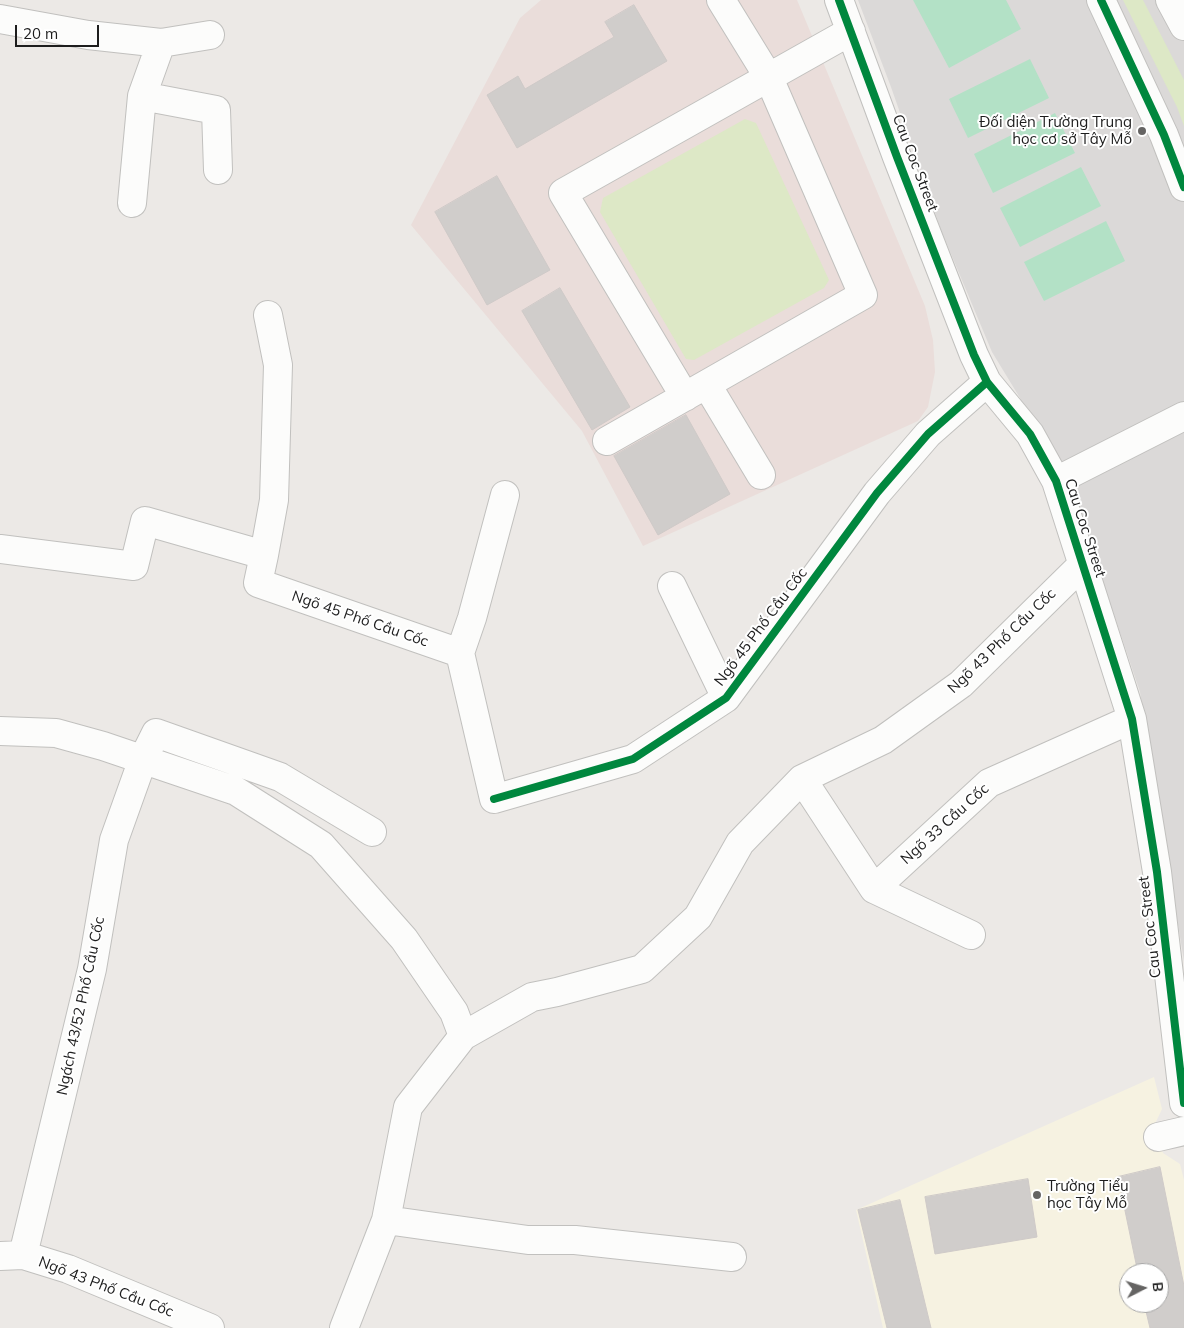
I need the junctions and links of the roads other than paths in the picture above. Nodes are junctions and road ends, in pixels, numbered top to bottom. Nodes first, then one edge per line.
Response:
1 (721, 0) edge
2 (839, 0) edge
3 (1101, 0) edge
4 (1170, 0) edge
5 (0, 19) edge
6 (1184, 26) edge
7 (851, 31) junction
8 (210, 36) dead end
9 (161, 43) junction
10 (769, 78) junction
11 (142, 96) junction
12 (218, 170) dead end
13 (1184, 187) edge
14 (132, 203) dead end
15 (268, 314) dead end
16 (987, 382) junction
17 (696, 391) junction
18 (1184, 416) edge
19 (607, 441) dead end
20 (761, 475) dead end
21 (1056, 481) junction
22 (505, 495) dead end
23 (0, 549) edge
24 (264, 555) junction
25 (1082, 565) junction
26 (672, 586) dead end
27 (460, 653) junction
28 (726, 698) junction
29 (1132, 719) junction
30 (0, 731) edge
31 (144, 759) junction
32 (802, 779) junction
33 (372, 832) dead end
34 (874, 889) junction
35 (971, 935) dead end
36 (463, 1036) junction
37 (1184, 1103) edge
38 (1184, 1132) edge
39 (1158, 1137) dead end
40 (386, 1220) junction
41 (11, 1256) edge
42 (732, 1257) dead end
43 (210, 1328) edge
44 (344, 1328) edge

1 - 10 street
2 - 7 street, Cau Coc Street
3 - 13 street
4 - 6 street
5 - 9 street
7 - 10 street
7 - 16 street, Cau Coc Street
8 - 9 street
9 - 11 street
10 - 17 street
10 - 17 street
11 - 12 street
11 - 14 street
15 - 24 street
16 - 21 street, Cau Coc Street
16 - 28 street, Ngõ 45 Phố Cầu Cốc
17 - 19 street
17 - 20 street
18 - 21 street
21 - 25 street, Cau Coc Street
22 - 27 street
23 - 24 street
24 - 27 street, Ngõ 45 Phố Cầu Cốc
25 - 29 street, Cau Coc Street
25 - 32 street, Ngõ 43 Phố Cầu Cốc
26 - 28 street
27 - 28 street, Ngõ 45 Phố Cầu Cốc
29 - 34 street, Ngõ 33 Cầu Cốc
29 - 37 street, Cau Coc Street
30 - 31 street
31 - 33 street, Ngách 43/52 Phố Cầu Cốc
31 - 36 street
31 - 41 street, Ngách 43/52 Phố Cầu Cốc
32 - 34 street
32 - 36 street, Ngõ 43 Phố Cầu Cốc
34 - 35 street
36 - 40 street, Ngõ 43 Phố Cầu Cốc
38 - 39 street
40 - 42 street
40 - 44 street, Ngõ 43 Phố Cầu Cốc
41 - 43 street, Ngõ 43 Phố Cầu Cốc

